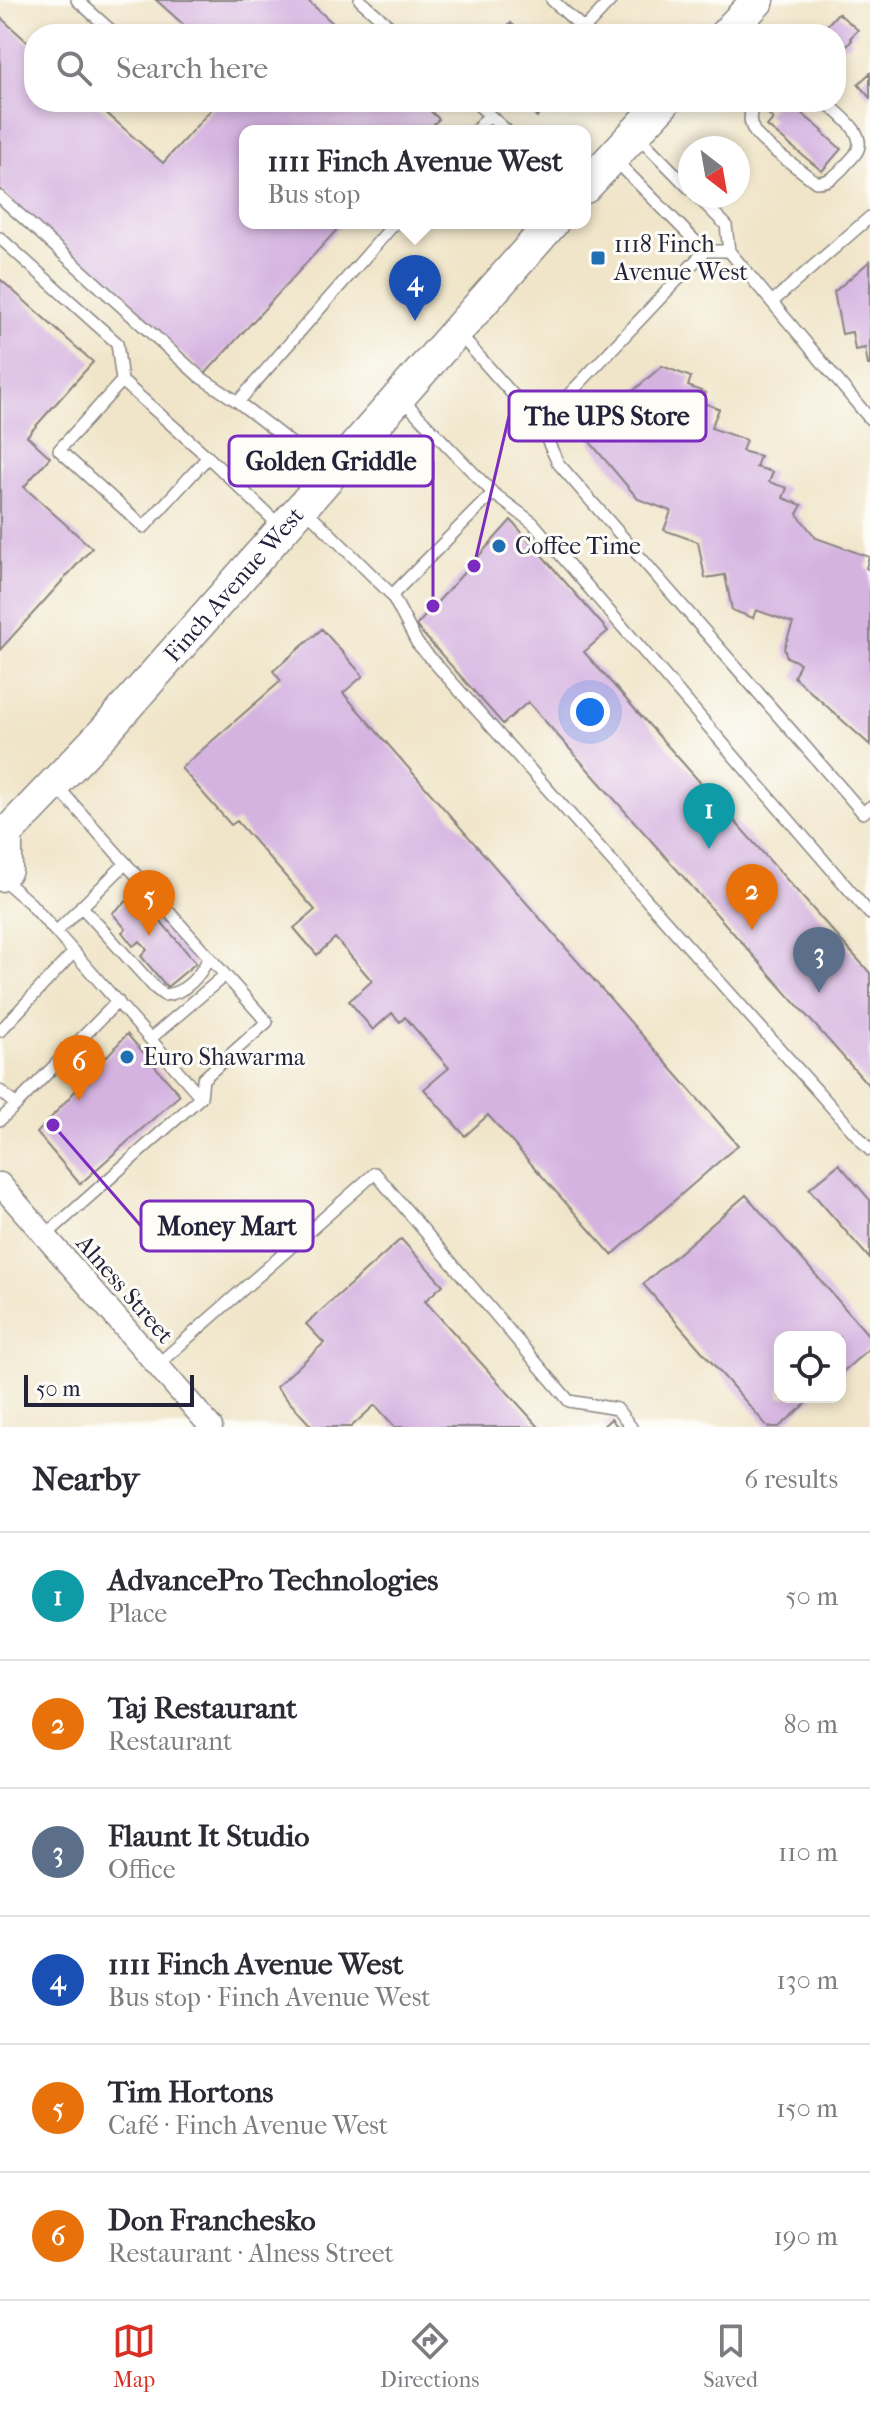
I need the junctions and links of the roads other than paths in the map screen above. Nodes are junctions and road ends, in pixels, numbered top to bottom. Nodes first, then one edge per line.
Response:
1 (77, 0) edge
2 (360, 0) edge
3 (552, 0) edge
4 (611, 0) edge
5 (104, 24) edge
6 (387, 24) edge
7 (578, 24) edge
8 (593, 24) edge
9 (486, 112) edge
10 (654, 112) edge
11 (751, 112) edge
12 (836, 112) edge
13 (489, 115) junction
14 (481, 125) edge
15 (500, 125) edge
16 (635, 133) junction
17 (612, 157) junction
18 (678, 177) edge
19 (591, 180) edge
20 (0, 197) edge
21 (709, 208) edge
22 (870, 217) edge
23 (390, 229) edge
24 (547, 229) edge
25 (0, 238) edge
26 (705, 251) junction
27 (729, 251) junction
28 (772, 302) junction
29 (456, 330) junction
30 (122, 381) junction
31 (399, 396) junction
32 (238, 402) junction
33 (870, 419) edge
34 (540, 425) junction
35 (208, 457) junction
36 (331, 474) junction
37 (493, 493) junction
38 (293, 517) junction
39 (392, 595) junction
40 (55, 784) junction
41 (868, 813) edge
42 (3, 835) edge
43 (126, 863) junction
44 (0, 876) edge
45 (81, 906) junction
46 (870, 914) edge
47 (56, 932) junction
48 (74, 952) junction
49 (209, 957) junction
50 (225, 975) junction
51 (118, 1001) junction
52 (0, 1031) edge
53 (150, 1039) junction
54 (0, 1091) edge
55 (201, 1097) junction
56 (16, 1105) junction
57 (0, 1120) edge
58 (870, 1150) edge
59 (0, 1184) edge
60 (45, 1236) junction
61 (157, 1365) junction
62 (211, 1427) edge
63 (631, 1427) edge

1 - 5 lane
2 - 6 lane
3 - 7 lane
4 - 8 lane
9 - 13 lane
10 - 16 main road
11 - 12 lane
13 - 14 lane
13 - 15 lane
16 - 17 main road
16 - 18 lane
17 - 19 main road
17 - 26 lane
20 - 32 lane
21 - 27 lane
22 - 28 lane
23 - 32 lane
24 - 29 main road, Finch Avenue West
25 - 30 lane
26 - 27 lane
26 - 34 lane
27 - 28 lane
28 - 33 lane
29 - 31 main road, Finch Avenue West
29 - 34 lane
30 - 35 lane
30 - 35 lane
31 - 36 main road, Finch Avenue West
31 - 37 lane
32 - 36 lane
34 - 41 lane
35 - 38 lane
36 - 38 main road, Finch Avenue West
37 - 39 lane
37 - 46 lane
38 - 39 lane
38 - 40 main road, Finch Avenue West
39 - 58 lane
40 - 42 main road, Finch Avenue West
40 - 43 lane
42 - 44 main road, Finch Avenue West
43 - 45 lane
43 - 49 lane
44 - 47 lane
45 - 47 lane
45 - 49 lane
47 - 48 lane
48 - 51 lane
48 - 52 lane
49 - 50 lane
50 - 53 lane
50 - 55 lane
51 - 53 lane
51 - 56 lane
53 - 55 lane
54 - 56 lane
55 - 60 lane
56 - 57 lane
59 - 60 street, Alness Street
60 - 61 street, Alness Street
61 - 62 street, Alness Street
61 - 63 lane

